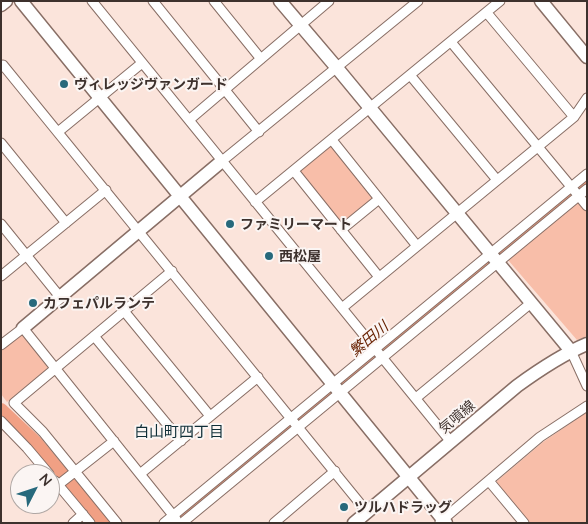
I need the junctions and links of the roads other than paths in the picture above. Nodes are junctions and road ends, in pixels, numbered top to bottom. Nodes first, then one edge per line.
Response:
1 (6, 1) edge
2 (21, 1) edge
3 (92, 1) edge
4 (152, 1) edge
5 (214, 1) edge
6 (280, 1) edge
7 (329, 1) edge
8 (418, 1) edge
9 (500, 1) edge
10 (541, 1) edge
11 (1, 5) edge
12 (487, 13) junction
13 (300, 25) junction
14 (450, 42) junction
15 (587, 57) edge
16 (261, 59) junction
17 (142, 63) junction
18 (1, 67) edge
19 (337, 68) junction
20 (410, 75) junction
21 (224, 90) junction
22 (100, 98) junction
23 (587, 98) edge
24 (370, 108) junction
25 (574, 117) junction
26 (189, 120) junction
27 (58, 132) junction
28 (259, 132) junction
29 (332, 140) junction
30 (1, 143) edge
31 (538, 146) junction
32 (222, 162) junction
33 (294, 171) junction
34 (587, 174) edge
35 (497, 180) junction
36 (571, 187) junction
37 (587, 189) edge
38 (106, 190) junction
39 (180, 196) junction
40 (578, 196) junction
41 (379, 199) junction
42 (255, 202) junction
43 (587, 206) edge
44 (456, 214) junction
45 (66, 223) junction
46 (1, 224) edge
47 (139, 230) junction
48 (341, 230) junction
49 (417, 246) junction
50 (26, 255) junction
51 (493, 258) junction
52 (172, 271) junction
53 (1, 276) edge
54 (379, 277) junction
55 (60, 297) junction
56 (531, 303) junction
57 (342, 308) junction
58 (124, 311) junction
59 (23, 328) junction
60 (94, 336) junction
61 (587, 344) edge
62 (1, 345) edge
63 (374, 348) junction
64 (571, 351) junction
65 (382, 357) junction
66 (55, 368) junction
67 (258, 377) junction
68 (587, 386) edge
69 (336, 388) junction
70 (416, 398) junction
71 (587, 406) edge
72 (210, 416) junction
73 (291, 417) junction
74 (1, 421) edge
75 (298, 426) junction
76 (114, 441) junction
77 (181, 441) junction
78 (451, 442) junction
79 (41, 464) edge
80 (76, 471) junction
81 (335, 471) junction
82 (140, 474) junction
83 (408, 478) junction
84 (489, 480) junction
85 (60, 483) edge
86 (60, 487) edge
87 (367, 512) junction
88 (82, 514) junction
89 (173, 515) junction
90 (443, 522) edge
91 (73, 523) edge
92 (90, 523) edge
93 (117, 523) edge
94 (164, 523) edge
95 (181, 523) edge
96 (274, 523) edge
97 (354, 523) edge
98 (524, 523) edge

1 - 11 street
2 - 22 street
3 - 17 street
4 - 21 street
5 - 16 street
6 - 13 street
7 - 13 street
8 - 19 street
9 - 12 street
10 - 15 street
12 - 14 street
12 - 25 street
13 - 16 street
13 - 19 street
14 - 20 street
14 - 31 street
16 - 21 street
17 - 22 street
17 - 26 street
18 - 27 street
19 - 24 street
19 - 28 street
20 - 24 street
20 - 35 street
21 - 26 street
21 - 28 street
22 - 27 street
22 - 39 street
23 - 25 street
24 - 29 street
24 - 44 street
25 - 31 street
26 - 32 street
27 - 38 street
28 - 32 street
29 - 33 street
29 - 41 street
30 - 45 street
31 - 35 street
31 - 36 street
32 - 39 street
32 - 42 street
33 - 42 street
33 - 48 street
34 - 36 street
35 - 44 street
36 - 40 street
36 - 51 street
37 - 40 street
38 - 45 street
38 - 47 street
39 - 47 street
39 - 69 street
40 - 43 street
40 - 51 street
41 - 48 street
41 - 49 street
42 - 57 street
44 - 49 street
44 - 51 street
45 - 50 street
46 - 50 street
47 - 52 street
47 - 55 street
48 - 54 street
49 - 54 street
50 - 53 street
50 - 55 street
51 - 56 street
51 - 63 street
51 - 65 street
52 - 58 street
52 - 67 street
54 - 57 street
55 - 59 street
56 - 64 street
56 - 70 street
57 - 63 street
58 - 60 street
58 - 72 street
59 - 62 street
59 - 66 street
60 - 66 street
60 - 77 street
61 - 64 street, 気噴線
63 - 65 street
63 - 69 street
64 - 68 street
64 - 78 street, 気噴線
65 - 69 street
65 - 70 street
66 - 76 street
66 - 80 street
67 - 72 street
67 - 73 street
69 - 73 street
69 - 75 street
69 - 83 street
70 - 78 street
71 - 84 street
72 - 77 street
73 - 75 street
73 - 89 street
74 - 79 street
75 - 81 street
75 - 95 street
76 - 80 street
76 - 82 street
77 - 82 street
78 - 83 street, 気噴線
80 - 85 street
80 - 93 street
81 - 87 street
81 - 96 street
82 - 89 street
83 - 87 street, 気噴線
83 - 90 street
84 - 90 street
84 - 98 street
86 - 88 street
87 - 97 street, 気噴線
88 - 91 street
88 - 92 street
89 - 94 street
89 - 95 street

